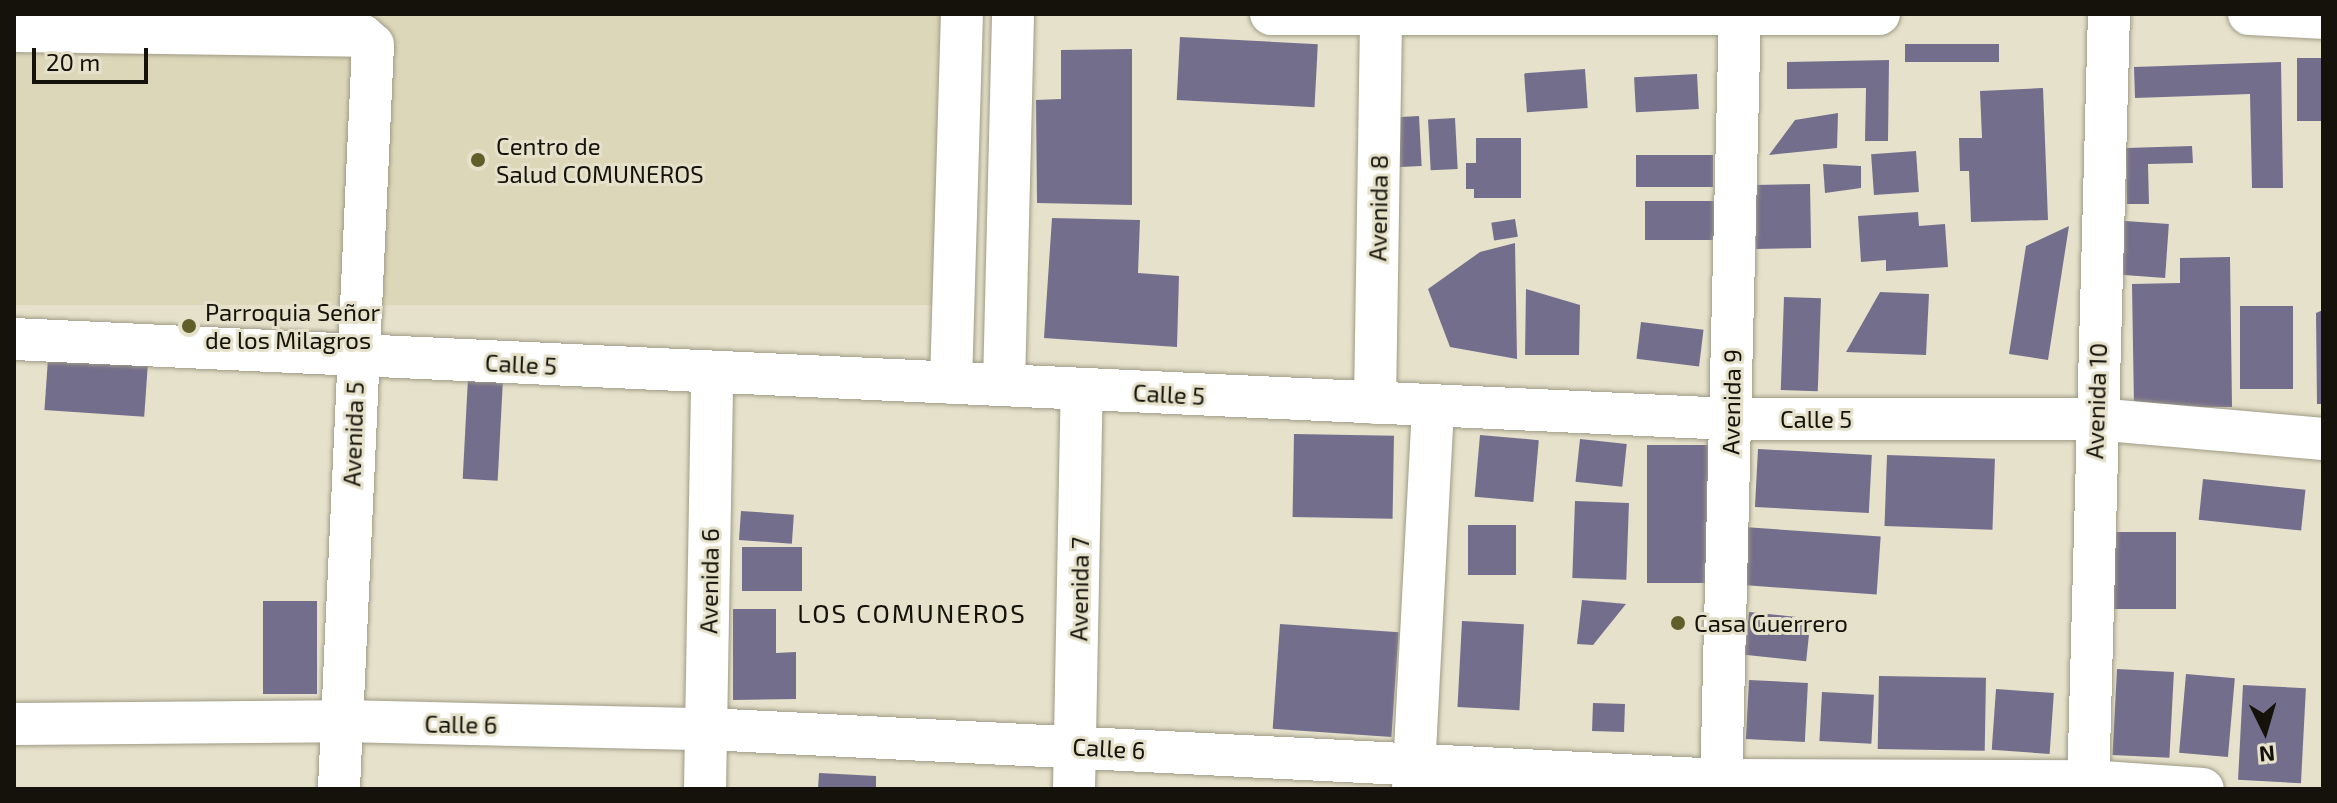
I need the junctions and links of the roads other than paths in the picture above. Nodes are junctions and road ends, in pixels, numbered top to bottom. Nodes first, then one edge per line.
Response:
1 (962, 14) edge
2 (1013, 14) edge
3 (1271, 14) edge
4 (1879, 14) edge
5 (2109, 14) edge
6 (2249, 14) edge
7 (1381, 15) edge
8 (1740, 16) edge
9 (2323, 18) edge
10 (14, 31) edge
11 (14, 339) edge
12 (356, 355) junction
13 (712, 373) junction
14 (951, 383) junction
15 (1004, 385) junction
16 (1082, 390) junction
17 (1375, 403) junction
18 (1433, 406) junction
19 (1731, 419) junction
20 (2095, 419) junction
21 (2323, 439) edge
22 (342, 721) junction
23 (14, 724) edge
24 (707, 729) junction
25 (1077, 746) junction
26 (1414, 777) edge
27 (1721, 785) edge
28 (2088, 785) edge
29 (339, 789) edge
30 (705, 789) edge
31 (1074, 789) edge
32 (2203, 789) edge

1 - 14 street
2 - 15 street
3 - 7 street
4 - 8 street
5 - 20 street, Avenida 10
6 - 9 street
7 - 8 street
7 - 17 street, Avenida 8
8 - 19 street, Avenida 9
10 - 12 street, Avenida 5
11 - 12 street, Calle 5
12 - 13 street, Calle 5
12 - 22 street, Avenida 5
13 - 14 street, Calle 5
13 - 24 street, Avenida 6
14 - 15 street, Calle 5
15 - 16 street, Calle 5
16 - 17 street, Calle 5
16 - 25 street, Avenida 7
17 - 18 street, Calle 5
18 - 19 street, Calle 5
18 - 26 street
19 - 20 street, Calle 5
19 - 27 street, Avenida 9
20 - 21 street, Calle 5
20 - 28 street, Avenida 10
22 - 23 street, Calle 6
22 - 24 street, Calle 6
22 - 29 street, Avenida 5
24 - 25 street, Calle 6
24 - 30 street, Avenida 6
25 - 26 street, Calle 6
25 - 31 street, Avenida 7
26 - 27 street, Calle 6
27 - 28 street, Calle 6
28 - 32 street, Calle 6

